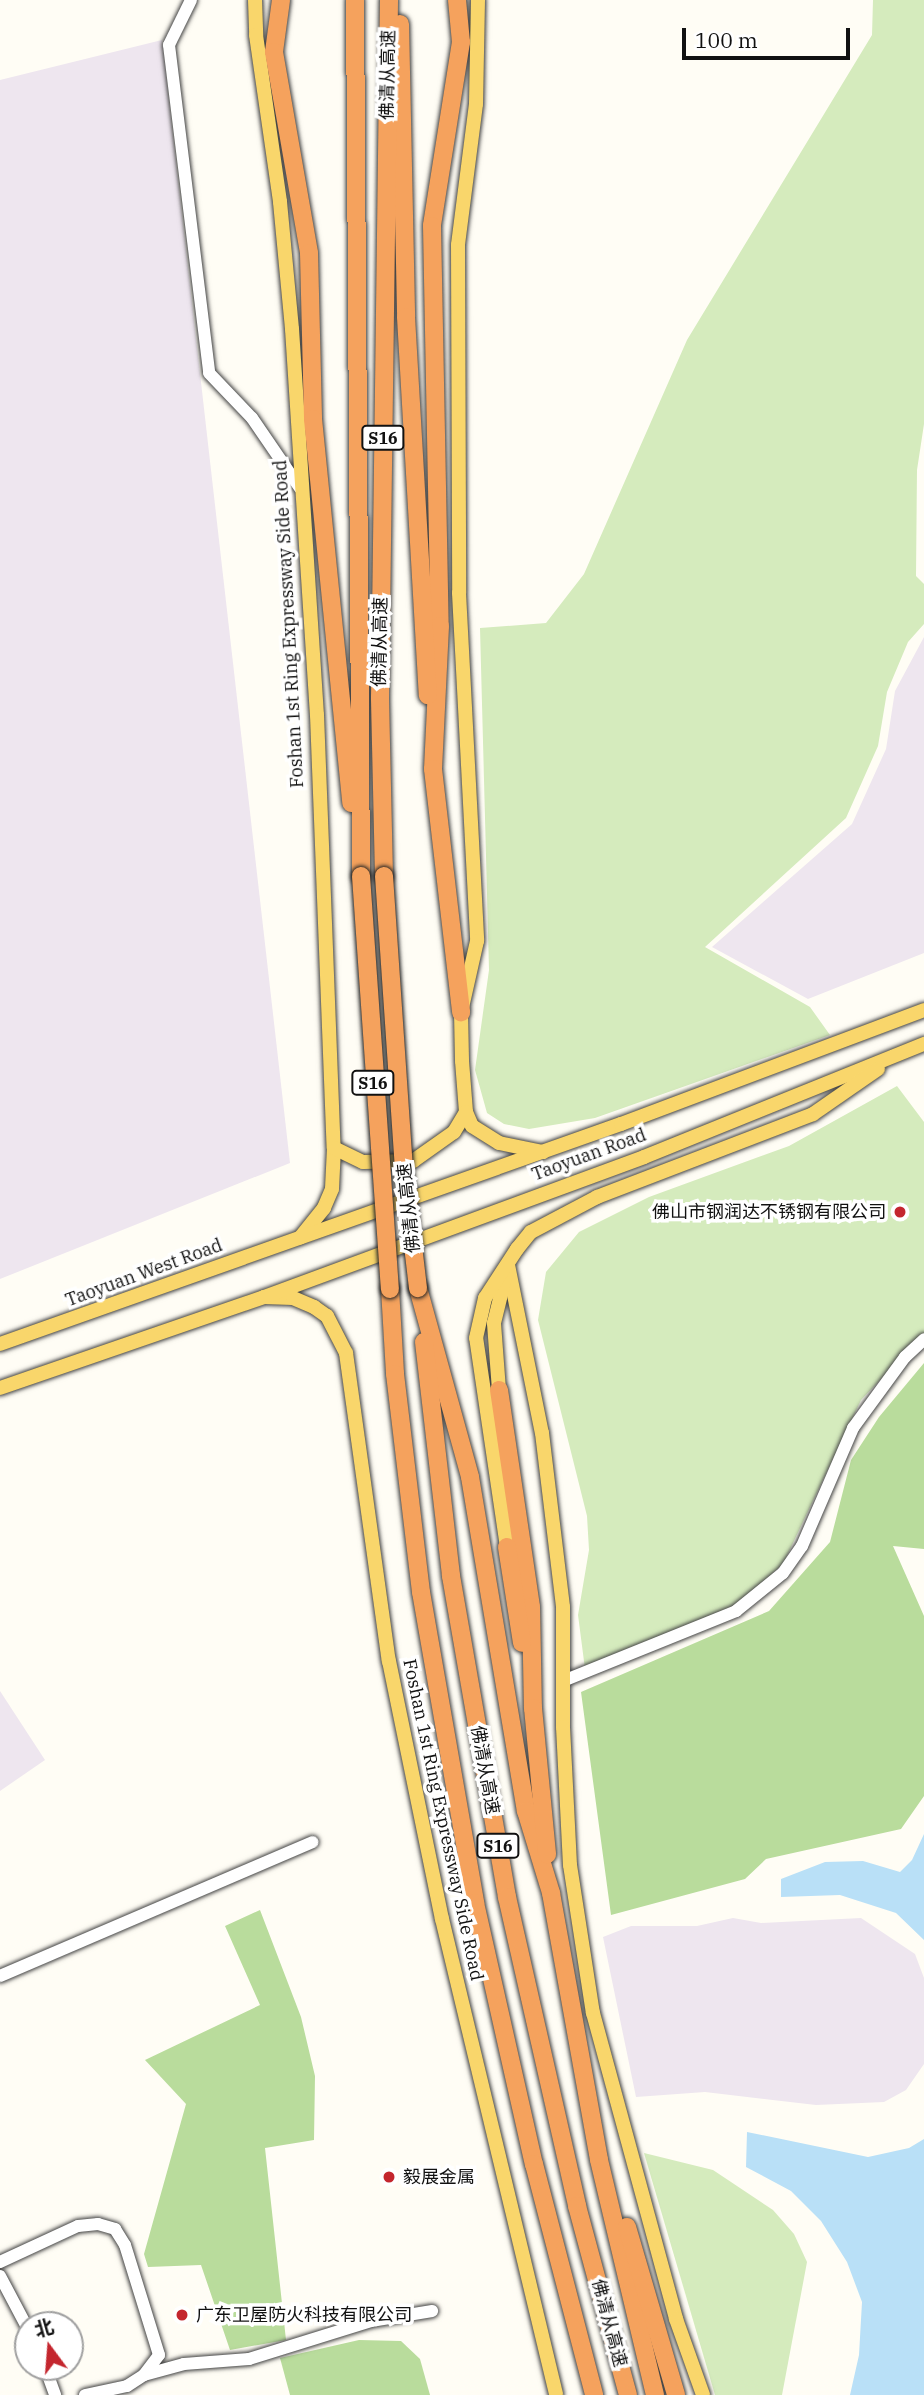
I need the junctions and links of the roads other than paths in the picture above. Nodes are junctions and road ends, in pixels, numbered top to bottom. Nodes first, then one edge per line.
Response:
1 (191, 0) edge
2 (256, 0) edge
3 (281, 0) edge
4 (355, 0) edge
5 (389, 0) edge
6 (398, 0) edge
7 (457, 0) edge
8 (478, 0) edge
9 (300, 488) junction
10 (433, 769) junction
11 (359, 851) junction
12 (924, 1010) edge
13 (461, 1012) junction
14 (924, 1044) edge
15 (900, 1054) junction
16 (466, 1112) junction
17 (334, 1148) junction
18 (543, 1152) junction
19 (300, 1238) junction
20 (508, 1265) junction
21 (418, 1288) junction
22 (264, 1297) junction
23 (924, 1339) edge
24 (0, 1344) edge
25 (0, 1388) edge
26 (499, 1390) joint
27 (507, 1547) joint
28 (563, 1681) junction
29 (533, 1708) junction
30 (312, 1842) dead end
31 (551, 1892) junction
32 (0, 1976) edge
33 (589, 2098) junction
34 (0, 2262) edge
35 (1, 2281) edge
36 (18, 2311) edge
37 (432, 2311) dead end
38 (144, 2375) junction
39 (675, 2389) edge
40 (85, 2395) edge
41 (556, 2395) edge
42 (594, 2395) edge
43 (628, 2395) edge
44 (655, 2395) edge
45 (703, 2395) edge

1 - 9 street
2 - 9 main road, Foshan 1st Ring Expressway Side Road
3 - 11 highway
4 - 11 highway, 佛清从高速 / S16
5 - 21 highway, 佛清从高速 / S16, bridge
6 - 10 highway
7 - 10 highway
8 - 13 main road
9 - 17 main road, Foshan 1st Ring Expressway Side Road
10 - 13 highway
11 - 42 highway, 佛清从高速 / S16, bridge
12 - 18 main road, Taoyuan Road
13 - 16 main road
14 - 15 main road, Taoyuan Road
15 - 20 main road
15 - 22 main road, Taoyuan Road
16 - 17 main road
16 - 18 main road
17 - 19 main road, Foshan 1st Ring Expressway Side Road
18 - 19 main road, Taoyuan Road
19 - 24 main road, Taoyuan West Road
20 - 26 main road
20 - 27 main road
20 - 28 main road
21 - 31 highway
21 - 43 highway, 佛清从高速 / S16
22 - 25 main road
22 - 41 main road, Foshan 1st Ring Expressway Side Road
23 - 28 street
26 - 29 highway
27 - 29 highway
28 - 45 main road
29 - 31 highway
30 - 32 street
31 - 33 highway
33 - 39 highway
33 - 44 highway
34 - 38 street
35 - 36 street
37 - 38 street
38 - 40 street

